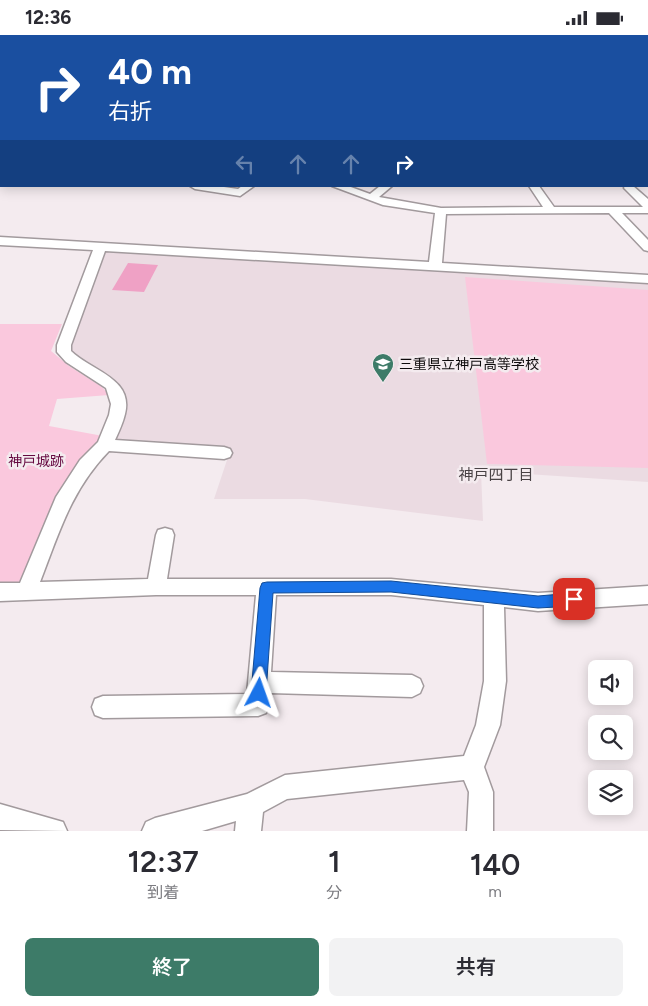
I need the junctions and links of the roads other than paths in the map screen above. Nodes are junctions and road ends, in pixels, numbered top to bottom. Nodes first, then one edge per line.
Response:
1 (201, 187) edge
2 (248, 187) edge
3 (339, 187) edge
4 (386, 187) edge
5 (535, 187) edge
6 (629, 188) dead end
7 (371, 198) junction
8 (648, 205) edge
9 (648, 210) edge
10 (441, 211) junction
11 (551, 211) junction
12 (613, 211) junction
13 (0, 241) edge
14 (100, 247) junction
15 (648, 247) edge
16 (435, 267) junction
17 (648, 279) edge
18 (105, 445) junction
19 (224, 453) dead end
20 (165, 535) dead end
21 (156, 587) junction
22 (267, 588) junction
23 (27, 590) junction
24 (0, 592) edge
25 (648, 595) edge
26 (494, 596) junction
27 (260, 682) junction
28 (412, 686) dead end
29 (103, 707) dead end
30 (472, 767) junction
31 (252, 805) junction
32 (0, 817) edge
33 (54, 831) edge
34 (155, 831) edge
35 (248, 831) edge
36 (480, 831) edge

1 - 2 street
3 - 7 street
4 - 7 street
5 - 11 street
6 - 8 street
7 - 10 street
9 - 12 street
10 - 11 street
10 - 16 street
11 - 12 street
12 - 15 street
13 - 14 street
14 - 16 street
14 - 18 street
16 - 17 street
18 - 19 street
18 - 23 street
20 - 21 street
21 - 22 street
21 - 23 street
22 - 26 street
22 - 27 street
23 - 24 street
25 - 26 street
26 - 30 street
27 - 28 street
27 - 29 street
30 - 31 street
30 - 36 street
31 - 34 street
31 - 35 street
32 - 33 street

